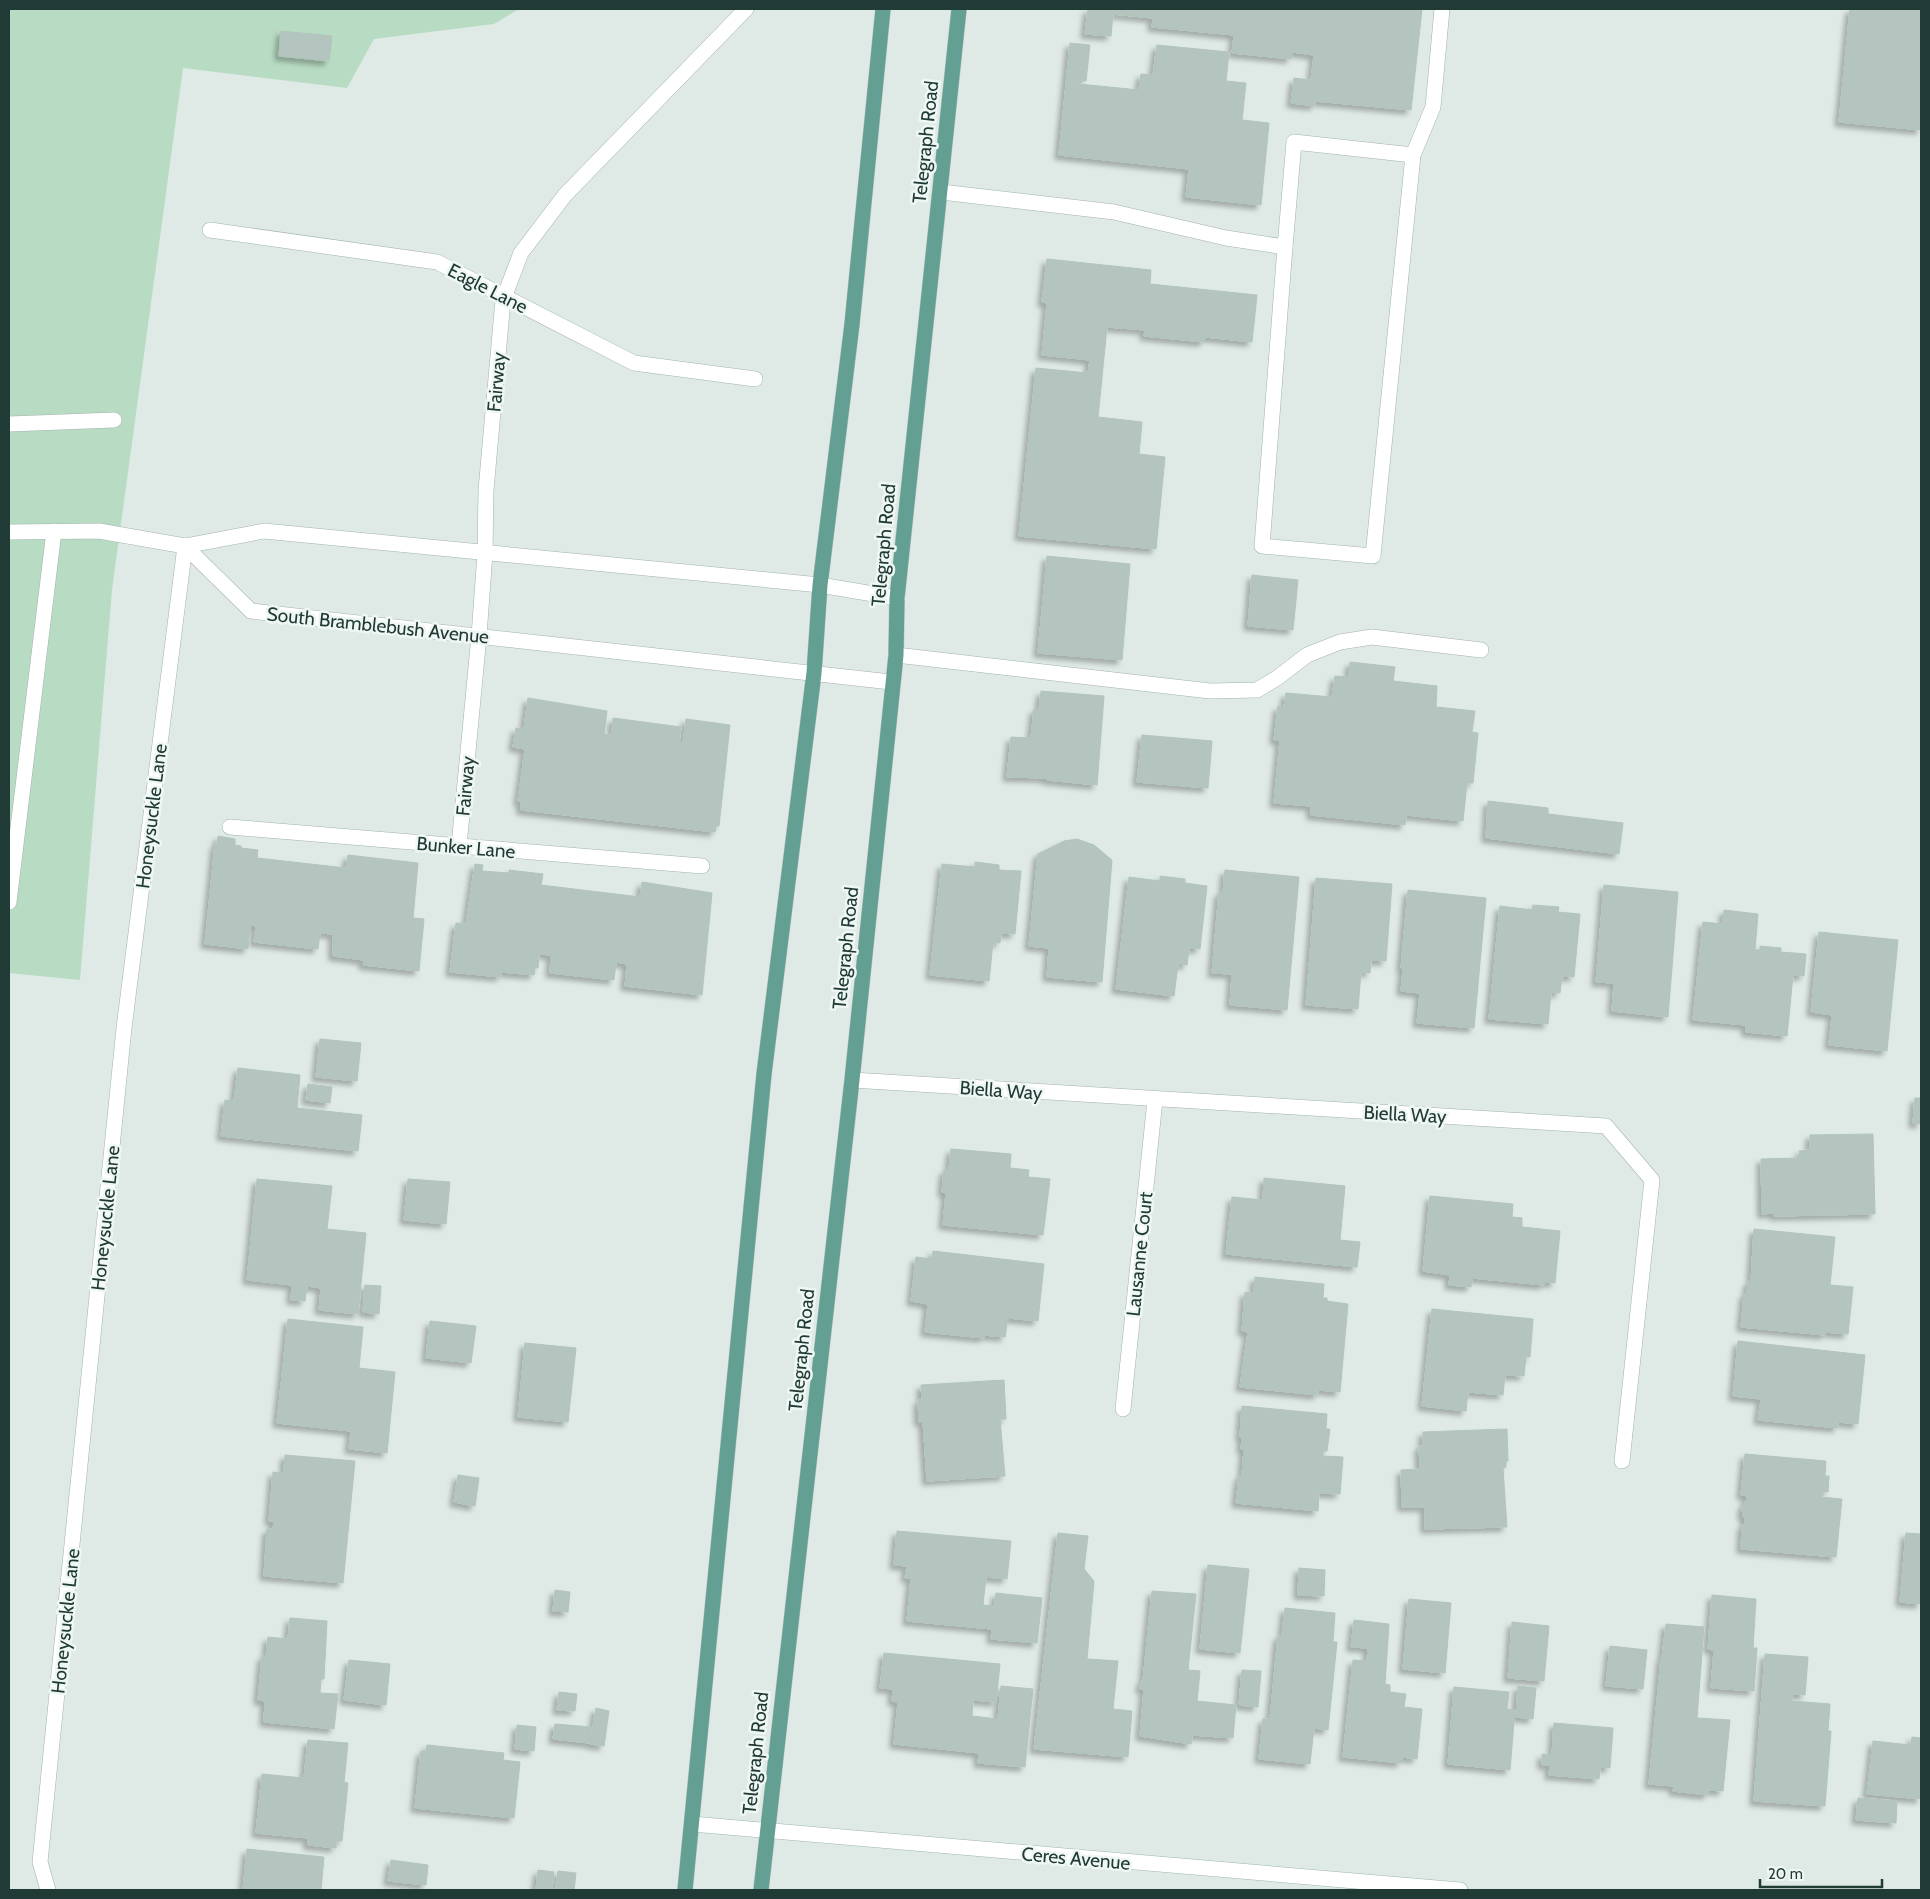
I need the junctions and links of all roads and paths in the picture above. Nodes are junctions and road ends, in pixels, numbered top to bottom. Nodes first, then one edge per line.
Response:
1 (746, 9) edge
2 (883, 9) edge
3 (959, 9) edge
4 (1442, 9) edge
5 (1413, 155) junction
6 (940, 192) junction
7 (210, 230) dead end
8 (1285, 246) junction
9 (505, 297) junction
10 (755, 379) dead end
11 (114, 420) dead end
12 (9, 424) edge
13 (54, 531) junction
14 (9, 532) edge
15 (185, 546) junction
16 (485, 553) junction
17 (820, 585) junction
18 (897, 598) junction
19 (479, 636) junction
20 (1481, 650) dead end
21 (896, 655) junction
22 (814, 673) junction
23 (891, 682) junction
24 (230, 827) dead end
25 (459, 846) junction
26 (702, 866) dead end
27 (9, 902) edge
28 (852, 1080) junction
29 (1155, 1100) junction
30 (1123, 1409) dead end
31 (1622, 1461) dead end
32 (692, 1824) junction
33 (766, 1832) junction
34 (48, 1890) edge
35 (685, 1890) edge
36 (761, 1890) edge
37 (1460, 1890) edge

1 - 9 street, Fairway
2 - 17 main road
3 - 6 main road, Telegraph Road
4 - 5 street
5 - 8 street
5 - 8 street
6 - 8 street
6 - 18 main road, Telegraph Road
7 - 9 street, Eagle Lane
9 - 10 street, Eagle Lane
9 - 16 street, Fairway
11 - 12 street
13 - 14 street
13 - 15 street
13 - 27 street
15 - 16 street
15 - 19 street, South Bramblebush Avenue
15 - 34 street, Honeysuckle Lane
16 - 17 street
16 - 19 street, Fairway
17 - 18 street
17 - 22 main road
18 - 21 main road, Telegraph Road
19 - 22 street, South Bramblebush Avenue
19 - 25 street, Fairway
20 - 21 street
21 - 23 main road, Telegraph Road
22 - 23 street, South Bramblebush Avenue
22 - 32 main road
23 - 28 main road, Telegraph Road
24 - 25 street, Bunker Lane
25 - 26 street, Bunker Lane
28 - 29 street, Biella Way
28 - 33 main road, Telegraph Road
29 - 30 street, Lausanne Court
29 - 31 street, Biella Way
32 - 33 street, Ceres Avenue
32 - 35 main road
33 - 36 main road, Telegraph Road
33 - 37 street, Ceres Avenue

